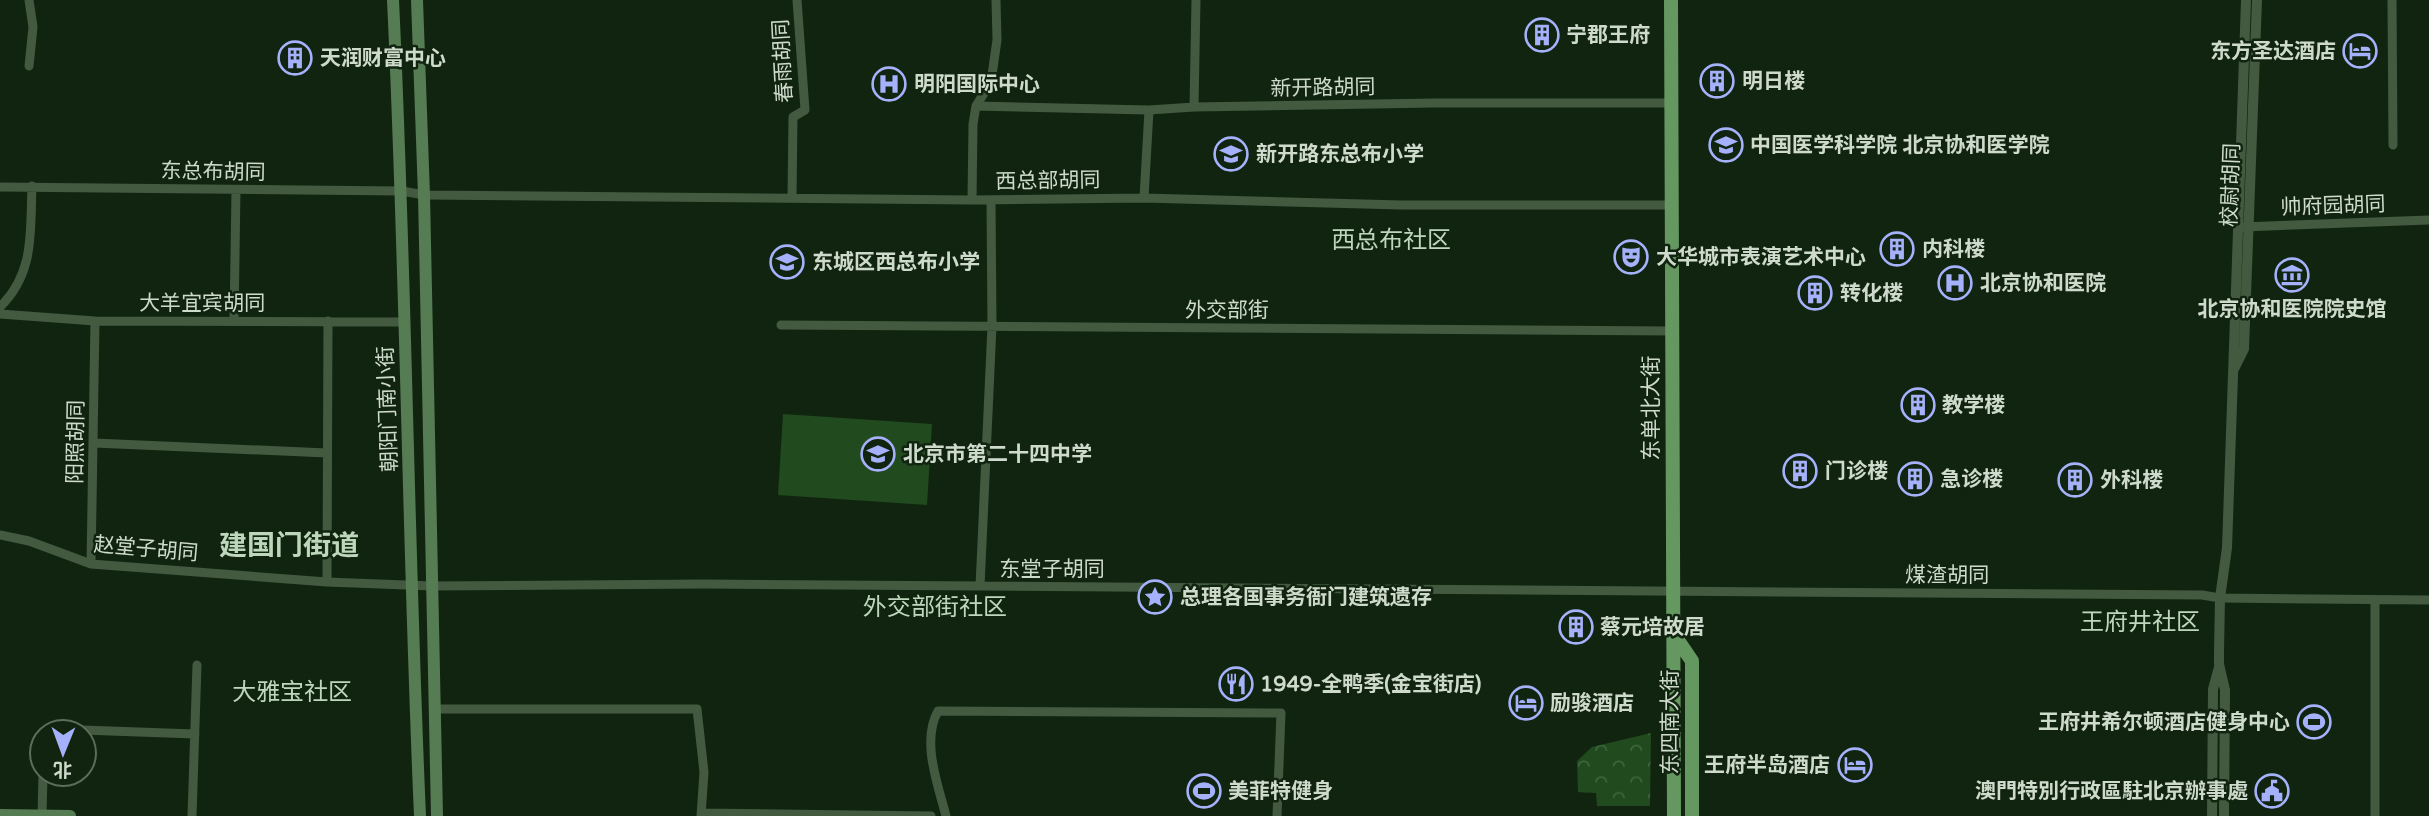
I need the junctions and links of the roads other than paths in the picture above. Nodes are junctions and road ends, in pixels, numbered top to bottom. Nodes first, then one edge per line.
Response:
1 (29, 0) edge
2 (393, 0) edge
3 (417, 0) edge
4 (797, 0) edge
5 (996, 0) edge
6 (1196, 0) edge
7 (1671, 0) edge
8 (2246, 0) edge
9 (2257, 0) edge
10 (2392, 0) edge
11 (29, 66) dead end
12 (1671, 103) junction
13 (976, 106) junction
14 (1194, 107) junction
15 (1149, 110) junction
16 (2393, 145) dead end
17 (0, 187) edge
18 (33, 187) junction
19 (236, 190) junction
20 (402, 191) junction
21 (424, 195) junction
22 (792, 198) junction
23 (1144, 198) junction
24 (972, 200) junction
25 (991, 200) junction
26 (1672, 205) junction
27 (2429, 220) edge
28 (2243, 227) junction
29 (0, 307) edge
30 (0, 314) edge
31 (95, 321) junction
32 (234, 321) junction
33 (328, 321) junction
34 (405, 322) junction
35 (781, 325) dead end
36 (992, 326) junction
37 (1672, 331) junction
38 (94, 443) junction
39 (327, 453) junction
40 (0, 536) edge
41 (91, 564) junction
42 (327, 582) junction
43 (413, 585) junction
44 (432, 586) junction
45 (980, 586) junction
46 (1672, 591) junction
47 (2220, 598) junction
48 (2375, 600) junction
49 (2429, 600) edge
50 (1673, 633) junction
51 (2220, 664) junction
52 (197, 665) dead end
53 (435, 709) junction
54 (98, 731) edge
55 (195, 734) junction
56 (43, 788) edge
57 (701, 814) edge
58 (0, 815) edge
59 (42, 816) edge
60 (69, 816) edge
61 (192, 816) edge
62 (420, 816) edge
63 (437, 816) edge
64 (931, 816) edge
65 (946, 816) edge
66 (1277, 816) edge
67 (1674, 816) edge
68 (1692, 816) edge
69 (2212, 816) edge
70 (2224, 816) edge
71 (2375, 816) edge

1 - 11 street
2 - 20 main road, 朝阳门南小街
3 - 21 main road, 朝阳门南小街
4 - 22 street, 春雨胡同
5 - 13 street
6 - 14 street
7 - 12 main road, 东单北大街
8 - 28 street, 校尉胡同
9 - 28 street, 校尉胡同
10 - 16 street
12 - 14 street, 新开路胡同
12 - 26 main road, 东单北大街
13 - 15 street, 新开路胡同
13 - 24 street
14 - 15 street, 新开路胡同
15 - 23 street
17 - 18 street, 东总布胡同
18 - 19 street, 东总布胡同
18 - 29 street
19 - 20 street, 东总布胡同
19 - 32 street
20 - 21 street, 东总布胡同
20 - 34 main road, 朝阳门南小街
21 - 22 street, 西总部胡同
21 - 44 main road, 朝阳门南小街
22 - 24 street, 西总部胡同
23 - 25 street, 西总部胡同
23 - 26 street, 西总部胡同
24 - 25 street, 西总部胡同
25 - 36 street
26 - 37 main road, 东单北大街
27 - 28 street, 帅府园胡同
28 - 47 street, 校尉胡同
30 - 31 street, 大羊宜宾胡同
31 - 32 street, 大羊宜宾胡同
31 - 38 street, 阳照胡同
32 - 33 street, 大羊宜宾胡同
33 - 34 street, 大羊宜宾胡同
33 - 39 street
34 - 43 main road, 朝阳门南小街
35 - 36 street, 外交部街
36 - 37 street, 外交部街
36 - 45 street
37 - 46 main road, 东单北大街
38 - 39 street
38 - 41 street, 阳照胡同
39 - 42 street
40 - 41 street, 赵堂子胡同
41 - 42 street, 赵堂子胡同
42 - 43 street, 赵堂子胡同
43 - 44 street, 赵堂子胡同
43 - 62 main road, 朝阳门南小街
44 - 45 street, 东堂子胡同
44 - 53 main road, 朝阳门南小街
45 - 46 street, 东堂子胡同
46 - 47 street, 煤渣胡同
46 - 50 main road, 东单北大街
47 - 48 street, 煤渣胡同
47 - 51 street, 校尉胡同
48 - 49 street, 煤渣胡同
48 - 71 street
50 - 67 main road, 东单北大街
50 - 68 main road, 东四南大街
51 - 69 street, 校尉胡同
51 - 70 street, 校尉胡同
52 - 55 street
53 - 57 street
53 - 63 main road, 朝阳门南小街
54 - 55 street
55 - 61 street
56 - 59 street
57 - 64 street
58 - 59 main road
59 - 60 main road
65 - 66 street

